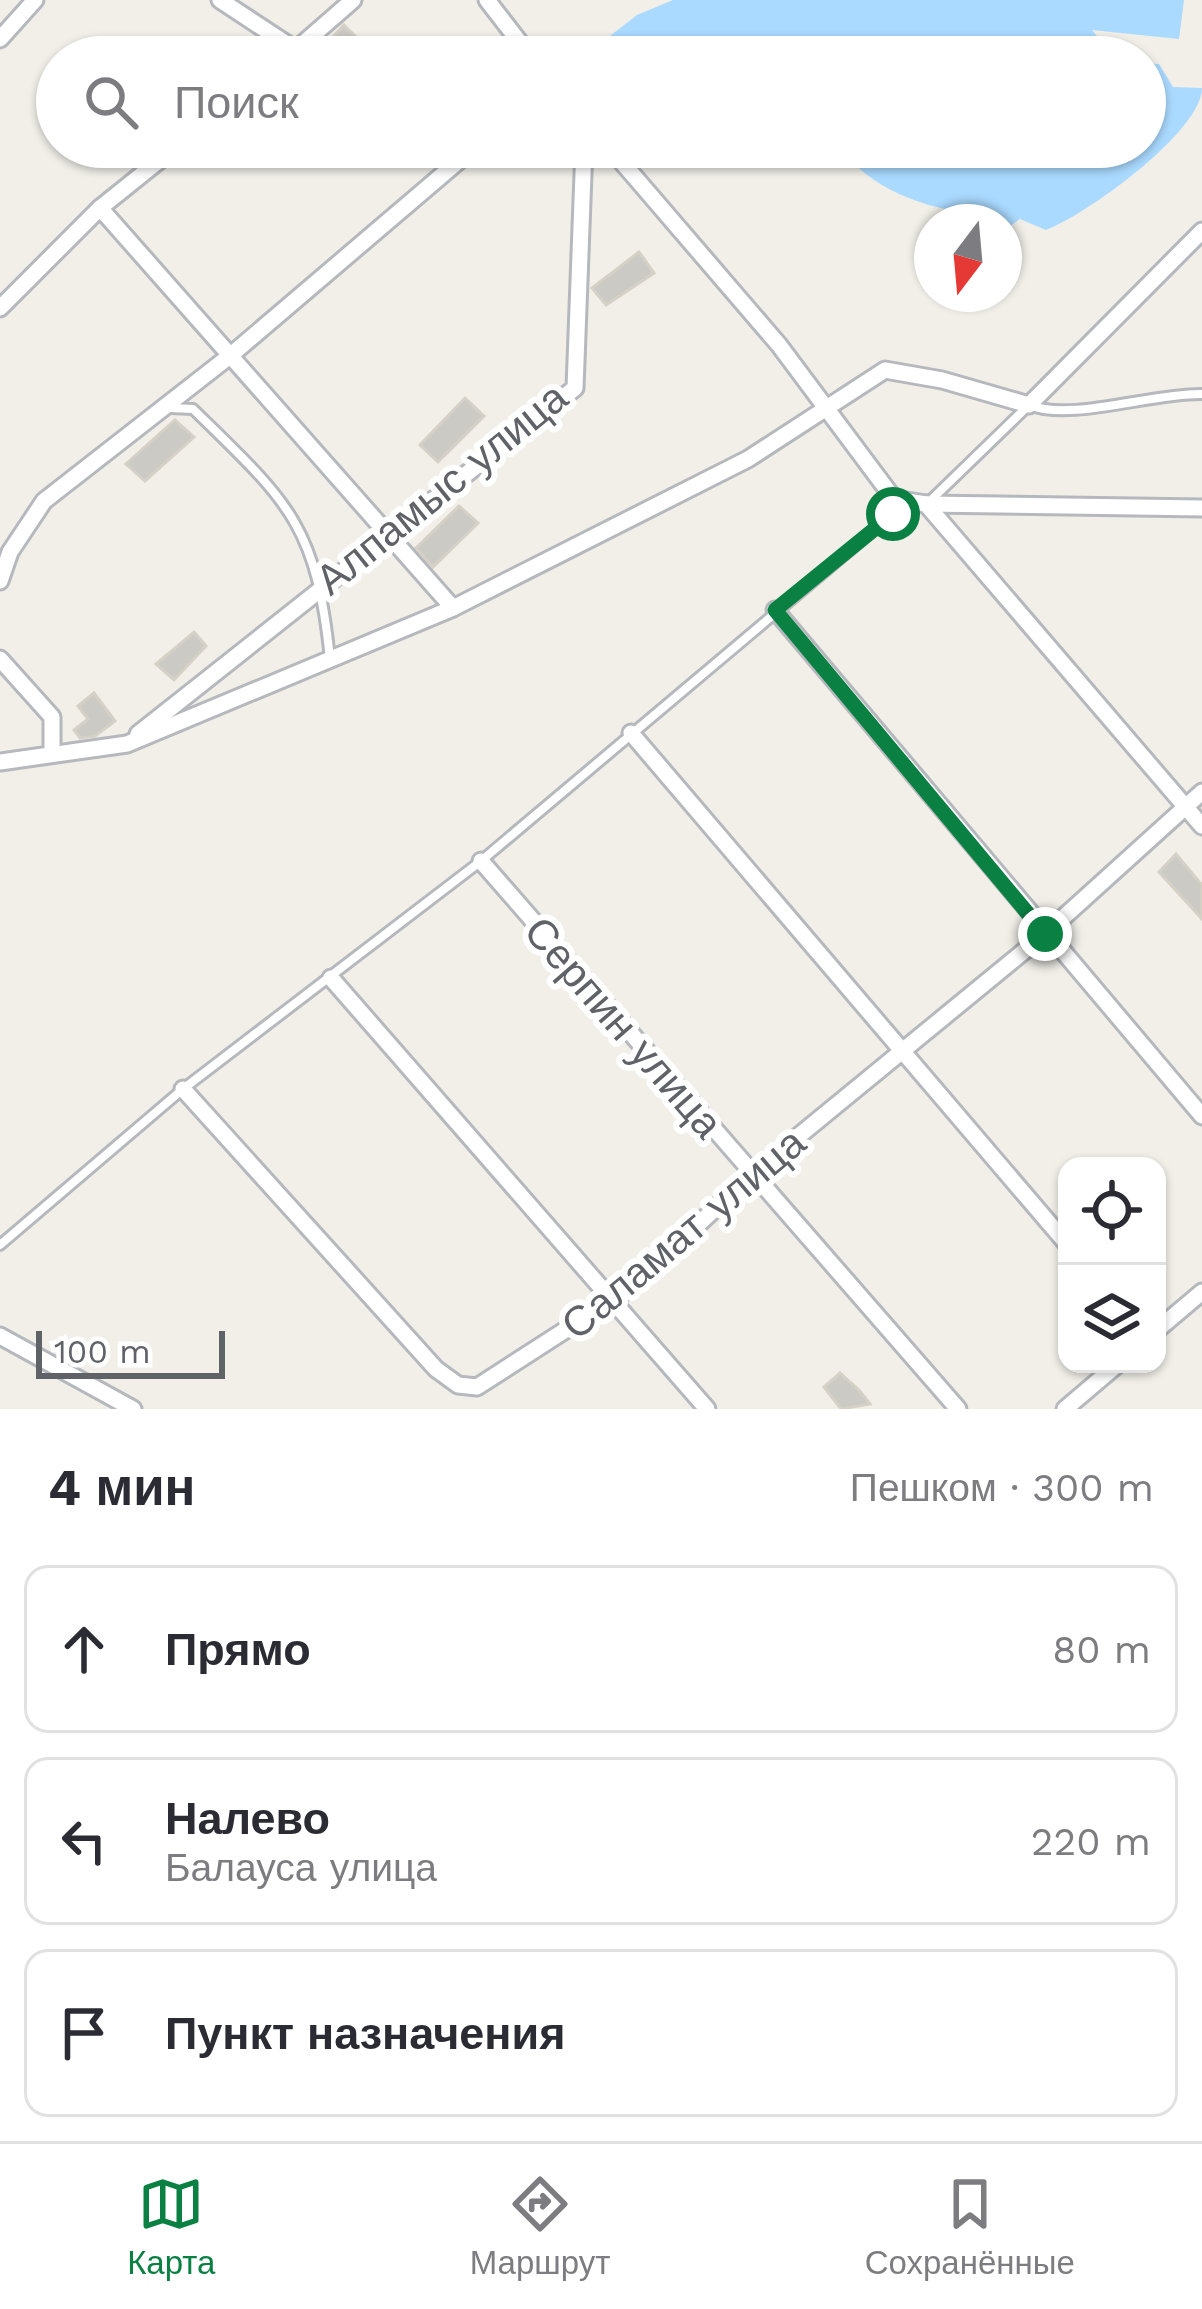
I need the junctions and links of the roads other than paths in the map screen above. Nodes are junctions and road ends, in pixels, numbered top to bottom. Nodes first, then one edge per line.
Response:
1 (35, 0) edge
2 (220, 0) edge
3 (353, 0) edge
4 (487, 0) edge
5 (268, 36) edge
6 (312, 36) edge
7 (515, 36) edge
8 (0, 39) edge
9 (150, 168) edge
10 (450, 168) edge
11 (583, 168) edge
12 (627, 168) edge
13 (100, 208) junction
14 (1202, 231) edge
15 (0, 308) edge
16 (232, 355) junction
17 (1202, 394) edge
18 (1028, 405) junction
19 (825, 406) junction
20 (155, 414) junction
21 (926, 504) junction
22 (1202, 508) edge
23 (391, 533) junction
24 (0, 581) edge
25 (323, 586) junction
26 (453, 608) junction
27 (775, 610) junction
28 (0, 659) edge
29 (331, 661) junction
30 (631, 733) junction
31 (128, 744) junction
32 (52, 754) junction
33 (0, 763) edge
34 (1202, 792) edge
35 (1185, 805) junction
36 (1202, 826) edge
37 (481, 861) junction
38 (1045, 934) junction
39 (331, 978) junction
40 (903, 1048) junction
41 (183, 1089) junction
42 (1202, 1116) edge
43 (752, 1175) junction
44 (1058, 1233) edge
45 (0, 1245) edge
46 (1202, 1292) edge
47 (615, 1299) junction
48 (1166, 1322) edge
49 (0, 1336) edge
50 (1108, 1373) edge
51 (133, 1409) edge
52 (707, 1409) edge
53 (958, 1409) edge
54 (1066, 1409) edge

1 - 8 street
2 - 5 street
3 - 6 street
4 - 7 street
9 - 13 street
10 - 16 street
11 - 23 street, Алпамыс улица
12 - 19 street
13 - 15 street
13 - 16 street
14 - 18 street
16 - 20 street
16 - 23 street
17 - 18 lane
18 - 19 street
18 - 21 lane
19 - 21 street
19 - 26 street
20 - 24 street
20 - 25 lane
21 - 22 street
21 - 27 lane
21 - 35 street
23 - 25 street, Алпамыс улица
23 - 26 street
25 - 29 lane
25 - 31 street, Алпамыс улица
26 - 29 street
27 - 30 lane
27 - 38 street
28 - 32 street
29 - 31 street
30 - 37 lane
30 - 40 street
31 - 32 street
32 - 33 street
34 - 35 street, Саламат улица
35 - 36 street
35 - 38 street, Саламат улица
37 - 39 lane
37 - 43 street, Серпин улица
38 - 40 street, Саламат улица
38 - 42 street
39 - 41 lane
39 - 47 street
40 - 43 street, Саламат улица
40 - 44 street
41 - 45 lane
41 - 47 street, Саламат улица
43 - 47 street, Саламат улица
43 - 53 street, Серпин улица
46 - 48 street
47 - 52 street
49 - 51 street
50 - 54 street

